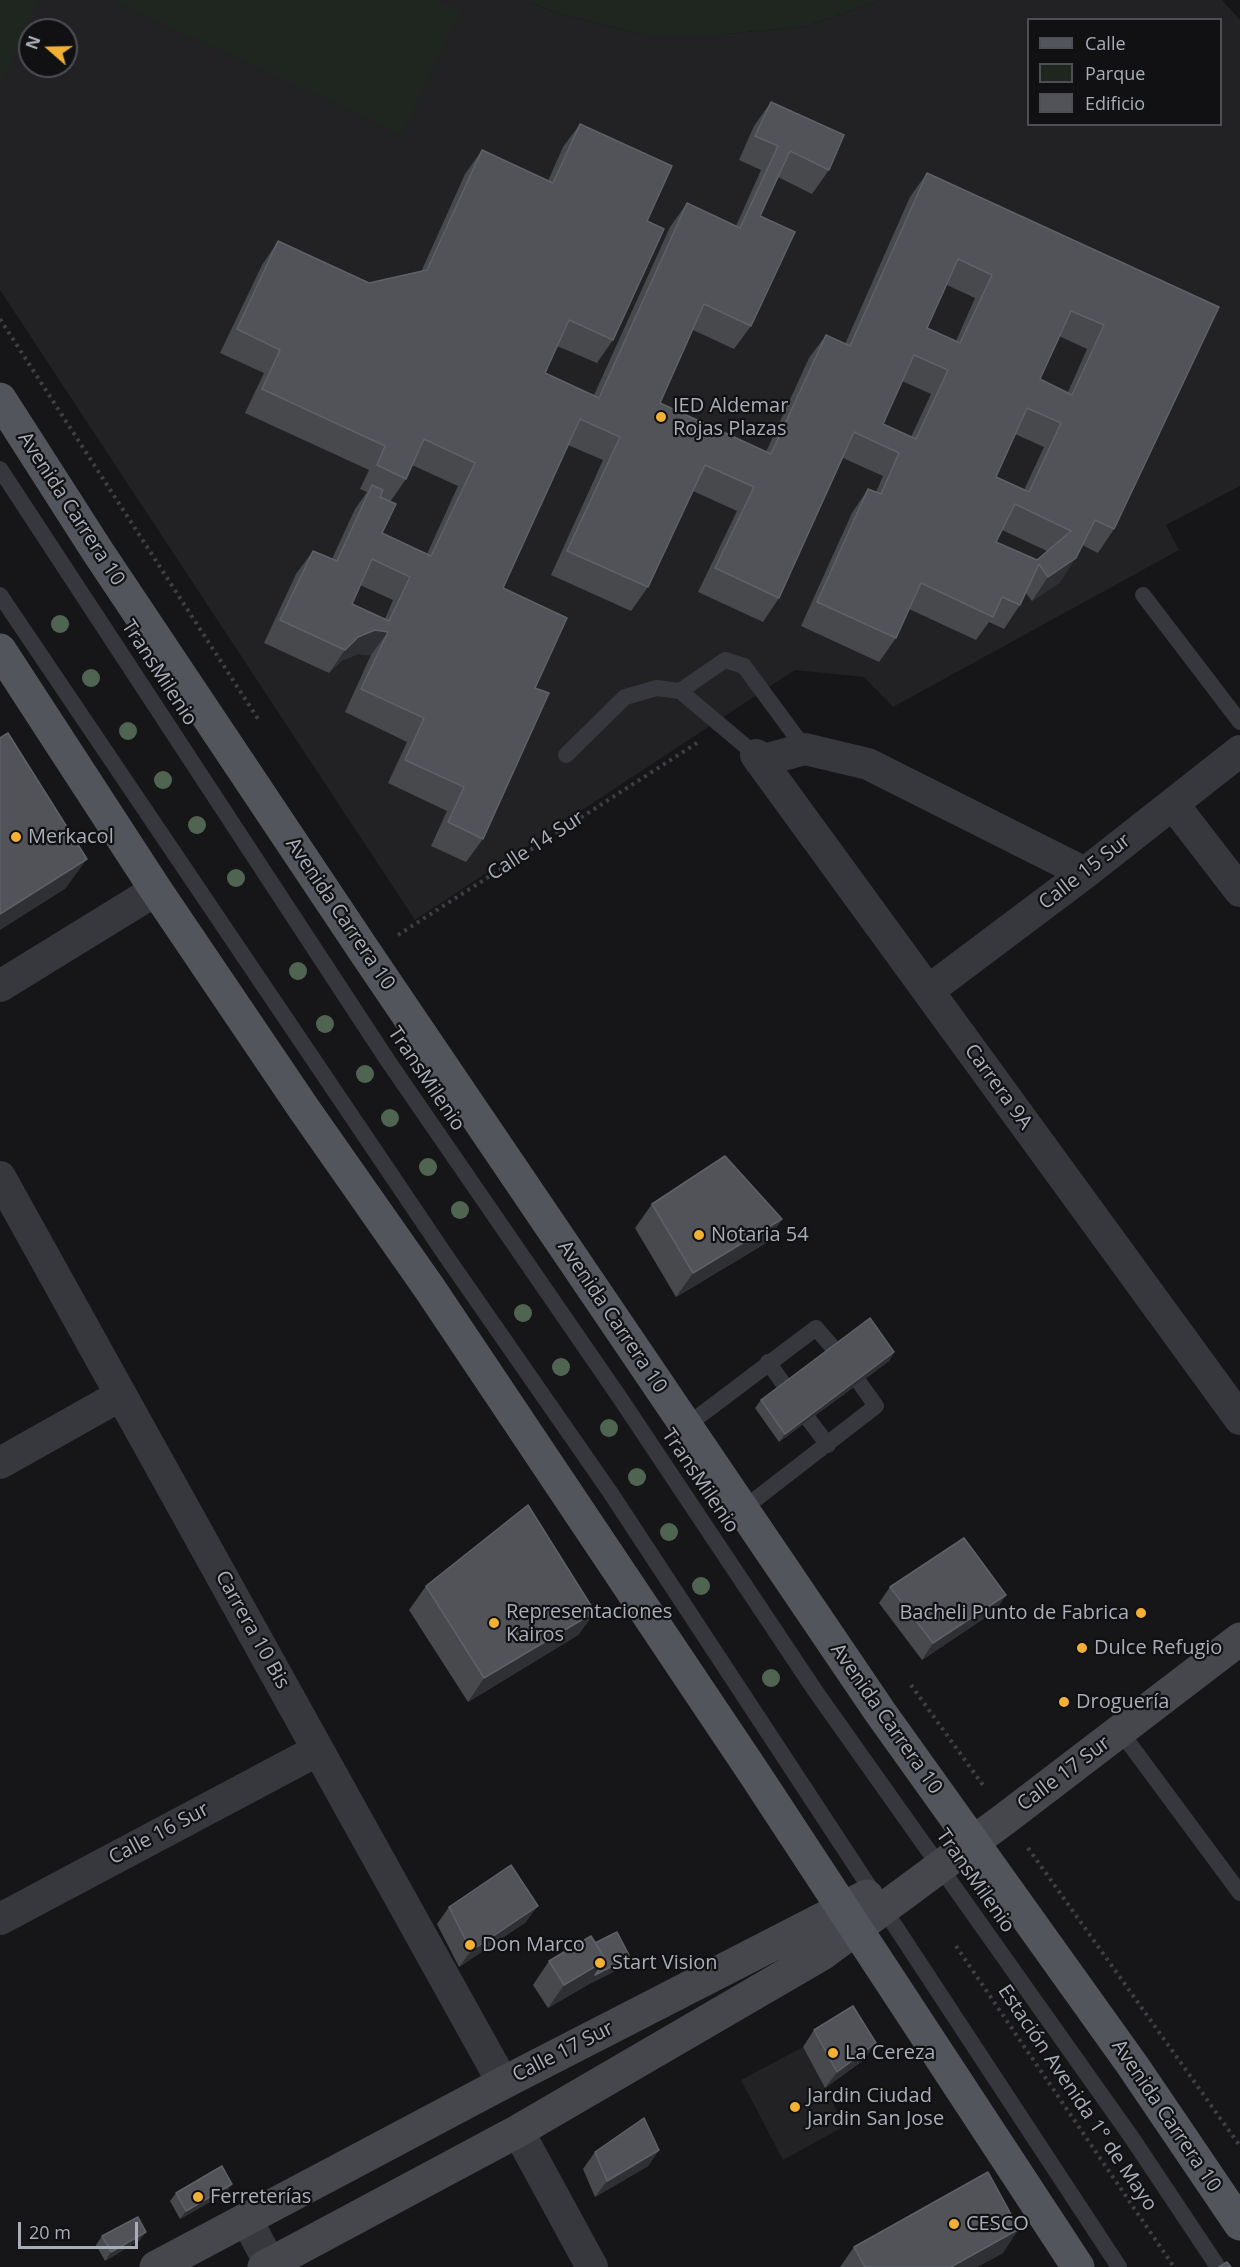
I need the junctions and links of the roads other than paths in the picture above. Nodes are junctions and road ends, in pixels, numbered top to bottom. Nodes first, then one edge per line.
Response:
1 (0, 399) edge
2 (0, 469) edge
3 (0, 595) edge
4 (1143, 595) dead end
5 (0, 650) edge
6 (680, 691) junction
7 (1240, 722) edge
8 (805, 749) junction
9 (1240, 751) edge
10 (566, 755) dead end
11 (758, 758) junction
12 (1173, 804) junction
13 (1085, 873) junction
14 (156, 890) junction
15 (1240, 891) edge
16 (0, 986) edge
17 (928, 991) junction
18 (0, 1177) edge
19 (834, 1349) edge
20 (768, 1362) junction
21 (859, 1382) edge
22 (784, 1386) edge
23 (121, 1395) junction
24 (1240, 1419) edge
25 (809, 1420) edge
26 (686, 1426) junction
27 (828, 1445) junction
28 (0, 1463) edge
29 (743, 1509) junction
30 (1240, 1639) edge
31 (1120, 1731) junction
32 (318, 1750) junction
33 (973, 1843) junction
34 (938, 1864) junction
35 (1240, 1893) edge
36 (879, 1900) junction
37 (850, 1918) junction
38 (0, 1919) edge
39 (503, 2083) junction
40 (518, 2131) junction
41 (246, 2219) junction
42 (1240, 2224) edge
43 (269, 2266) edge
44 (156, 2267) edge
45 (592, 2267) edge
46 (1078, 2267) edge
47 (1119, 2267) edge
48 (1218, 2267) edge

1 - 26 main road, Avenida Carrera 10
2 - 34 lane, TransMilenio
3 - 36 lane
4 - 7 lane
5 - 14 main road
6 - 8 lane
6 - 10 lane
6 - 11 lane
8 - 11 street
8 - 13 street
9 - 12 street, Calle 15 Sur
11 - 17 street, Carrera 9A
12 - 13 street, Calle 15 Sur
12 - 15 street
13 - 17 street, Calle 15 Sur
14 - 16 street
14 - 37 main road
17 - 24 street, Carrera 9A
18 - 23 street, Carrera 10 Bis
19 - 20 lane
20 - 22 lane
20 - 26 lane
21 - 27 lane
23 - 28 street
23 - 32 street, Carrera 10 Bis
25 - 27 lane
26 - 29 main road, Avenida Carrera 10
27 - 29 lane
29 - 33 main road, Avenida Carrera 10
30 - 31 street, Calle 17 Sur
31 - 33 street, Calle 17 Sur
31 - 35 lane
32 - 38 street, Calle 16 Sur
32 - 39 street, Carrera 10 Bis
33 - 34 street, Calle 17 Sur
33 - 42 main road, Avenida Carrera 10
34 - 36 street, Calle 17 Sur
34 - 48 lane, TransMilenio
36 - 37 street, Calle 17 Sur
36 - 47 lane
37 - 39 street, Calle 17 Sur
37 - 40 street, Calle 17 Sur
37 - 46 main road
39 - 41 street, Calle 17 Sur
40 - 43 street, Calle 17 Sur
40 - 45 street
41 - 43 street
41 - 44 street, Calle 17 Sur

